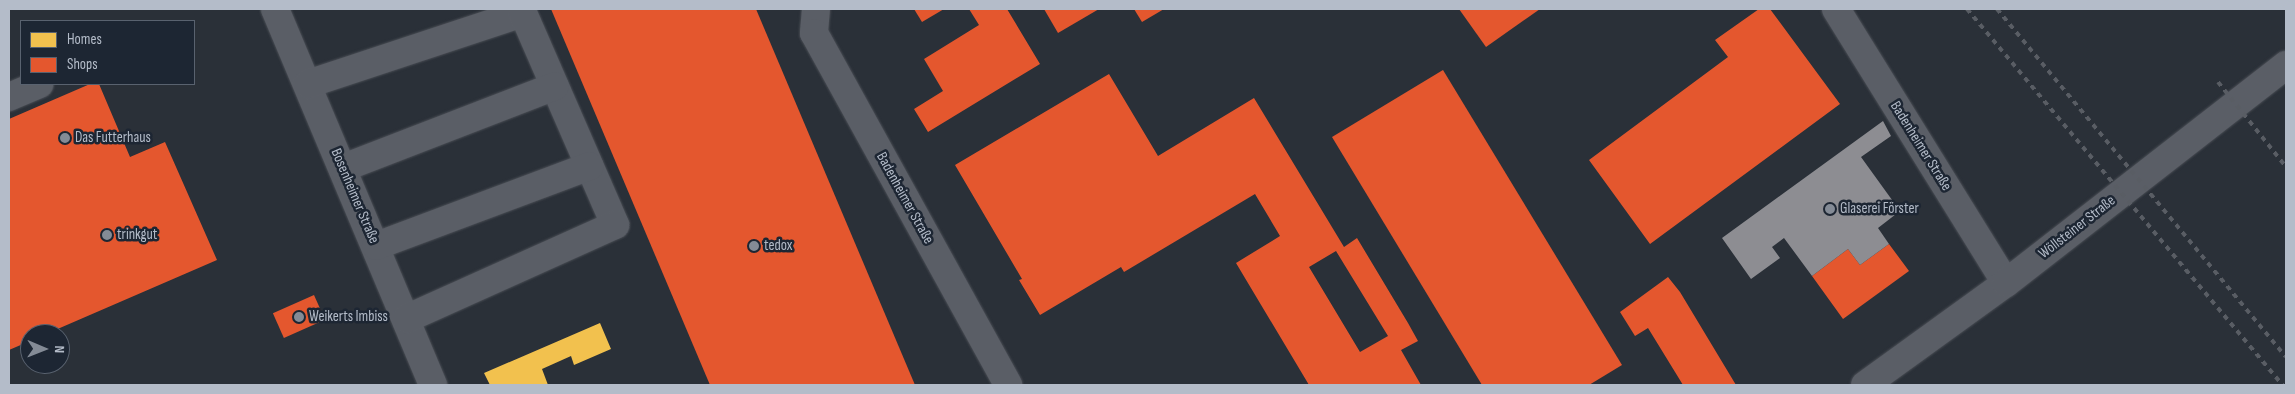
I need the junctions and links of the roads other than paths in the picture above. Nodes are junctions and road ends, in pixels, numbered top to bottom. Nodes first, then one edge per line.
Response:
1 (275, 9) edge
2 (816, 9) edge
3 (1836, 9) edge
4 (2286, 65) edge
5 (308, 84) junction
6 (38, 85) edge
7 (555, 86) junction
8 (9, 97) edge
9 (590, 166) junction
10 (343, 168) junction
11 (376, 246) junction
12 (2006, 283) junction
13 (406, 319) junction
14 (433, 385) edge
15 (1008, 385) edge
16 (1865, 385) edge

1 - 5 street, Bosenheimer Straße
2 - 15 street, Badenheimer Straße
3 - 12 street, Badenheimer Straße
4 - 12 street, Wöllsteiner Straße
5 - 7 street
5 - 10 street, Bosenheimer Straße
6 - 8 street
7 - 9 street
7 - 10 street
9 - 11 street
9 - 13 street
10 - 11 street, Bosenheimer Straße
11 - 13 street, Bosenheimer Straße
12 - 16 street, Wöllsteiner Straße
13 - 14 street, Bosenheimer Straße

